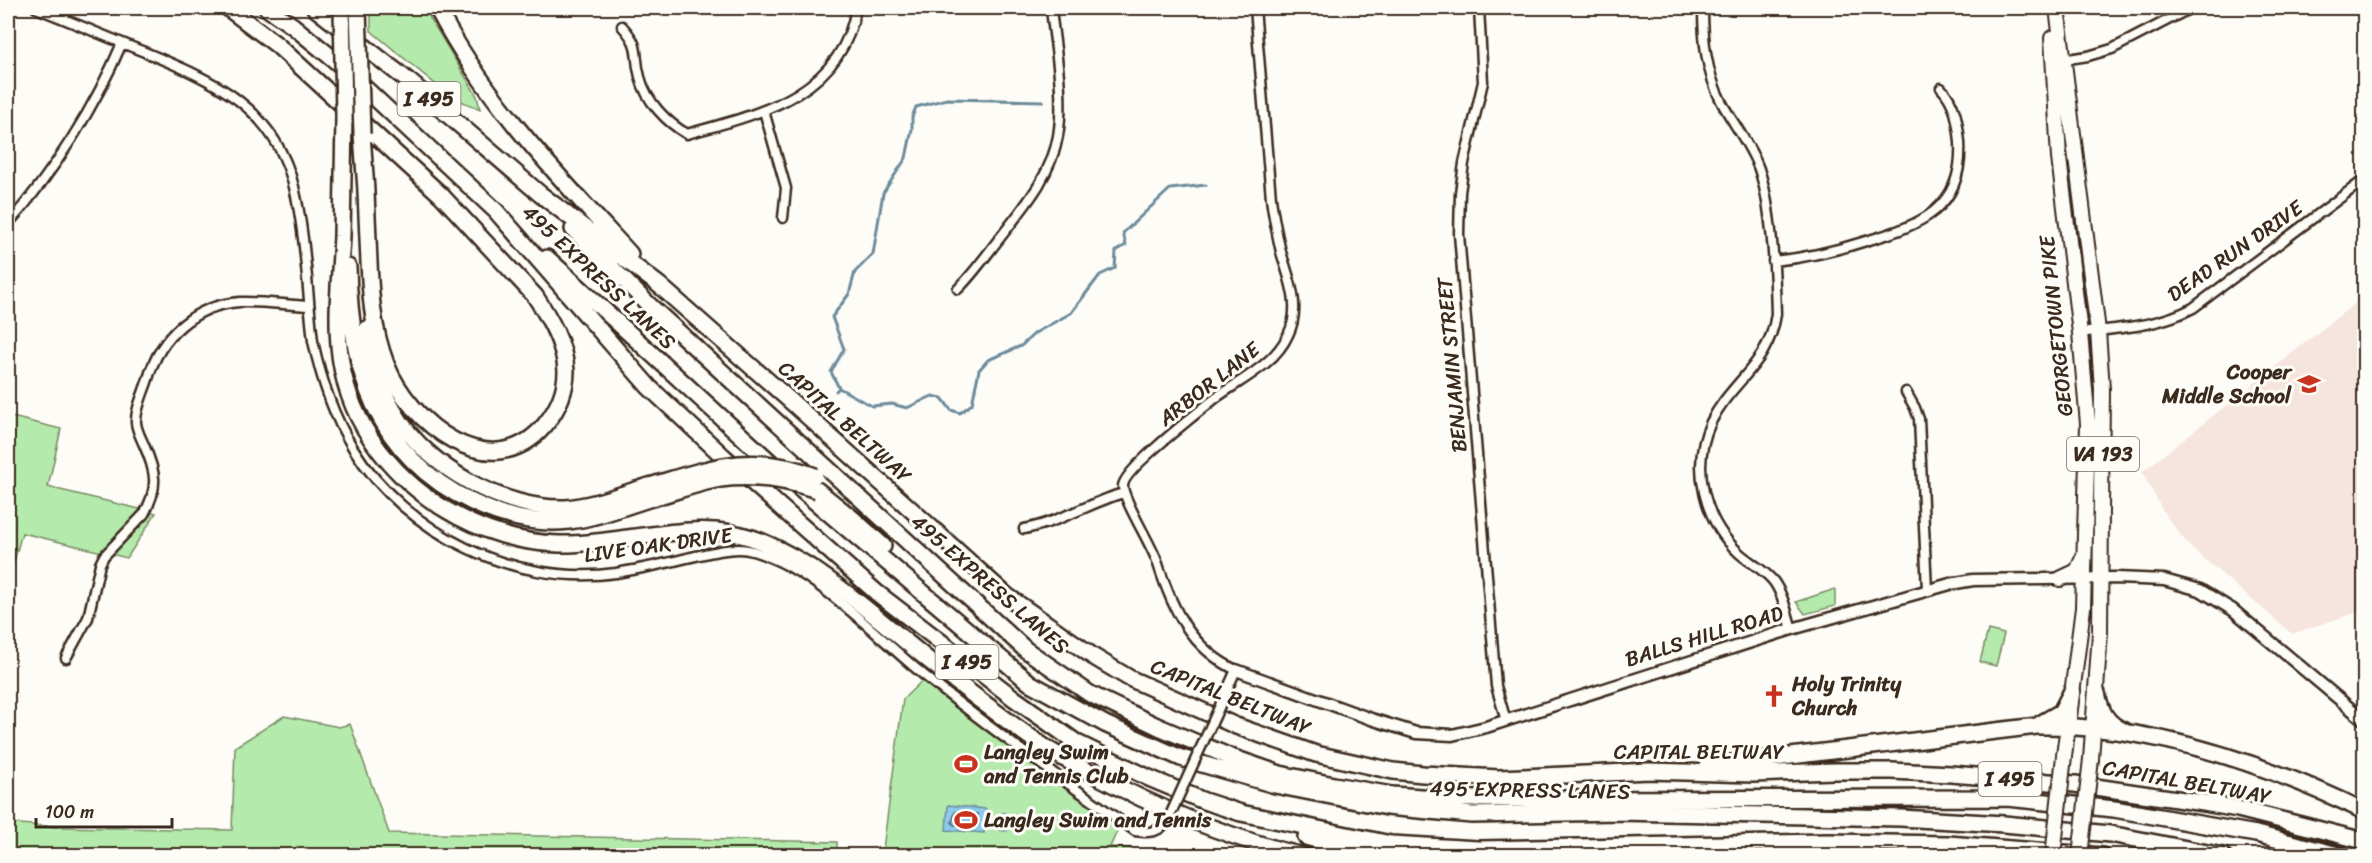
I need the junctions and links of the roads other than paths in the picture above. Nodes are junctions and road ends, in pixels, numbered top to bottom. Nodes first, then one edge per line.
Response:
1 (36, 8) edge
2 (228, 8) edge
3 (267, 8) edge
4 (315, 8) edge
5 (342, 8) edge
6 (358, 8) edge
7 (438, 8) edge
8 (856, 8) edge
9 (1051, 8) edge
10 (1256, 8) edge
11 (1479, 8) edge
12 (1703, 8) edge
13 (2051, 8) edge
14 (2056, 8) edge
15 (2191, 8) edge
16 (622, 26) dead end
17 (122, 43) junction
18 (2062, 60) junction
19 (1941, 88) dead end
20 (764, 111) junction
21 (344, 117) junction
22 (362, 134) junction
23 (2364, 180) edge
24 (540, 194) junction
25 (496, 211) junction
26 (783, 218) dead end
27 (8, 224) edge
28 (1773, 261) junction
29 (659, 285) junction
30 (958, 289) dead end
31 (309, 306) junction
32 (2098, 331) junction
33 (2080, 333) junction
34 (1906, 392) dead end
35 (792, 482) junction
36 (816, 483) junction
37 (651, 492) junction
38 (1123, 493) junction
39 (1024, 529) dead end
40 (2086, 544) junction
41 (2102, 578) junction
42 (2060, 579) junction
43 (2085, 579) junction
44 (1927, 590) junction
45 (1792, 629) junction
46 (1026, 650) junction
47 (66, 658) dead end
48 (1236, 670) junction
49 (1030, 683) junction
50 (2072, 691) junction
51 (2097, 693) junction
52 (2364, 720) edge
53 (1506, 721) junction
54 (2037, 726) junction
55 (2066, 726) junction
56 (2094, 729) junction
57 (2133, 735) junction
58 (1649, 771) junction
59 (2364, 811) edge
60 (1242, 813) junction
61 (2364, 841) edge
62 (1302, 855) edge
63 (1374, 855) edge
64 (2053, 855) edge
65 (2080, 855) edge
66 (2102, 855) edge
67 (2223, 855) edge
68 (2342, 855) edge

1 - 17 street, LIVE OAK DRIVE
2 - 22 highway
3 - 25 highway, I 495
4 - 24 highway, CAPITAL BELTWAY / I 495
5 - 21 highway, bridge
6 - 22 highway, bridge
7 - 29 highway
8 - 20 street
9 - 30 street
10 - 38 street, ARBOR LANE
11 - 53 street, BENJAMIN STREET
12 - 28 street
13 - 33 main road, GEORGETOWN PIKE / VA 193
14 - 18 main road, GEORGETOWN PIKE / VA 193
15 - 18 street
16 - 20 street
17 - 27 street
17 - 31 street, LIVE OAK DRIVE
18 - 32 main road, GEORGETOWN PIKE / VA 193
19 - 28 street
20 - 26 street
21 - 37 highway
21 - 62 highway
22 - 37 highway
23 - 32 street, DEAD RUN DRIVE
24 - 29 highway, CAPITAL BELTWAY / I 495
24 - 46 highway, 495 EXPRESS LANES
25 - 35 highway, 495 EXPRESS LANES
25 - 60 highway, I 495
28 - 45 street
29 - 58 highway, CAPITAL BELTWAY / I 495
31 - 47 street
31 - 48 street, LIVE OAK DRIVE, bridge
32 - 33 street, DEAD RUN DRIVE
32 - 41 main road, GEORGETOWN PIKE / VA 193
33 - 40 main road, GEORGETOWN PIKE / VA 193
34 - 44 street
35 - 36 highway, bridge
35 - 37 highway, bridge
35 - 49 highway, 495 EXPRESS LANES
36 - 37 highway, bridge
36 - 46 highway
36 - 49 highway
38 - 39 street
38 - 48 street, BALLS HILL ROAD
40 - 42 main road
40 - 43 main road, GEORGETOWN PIKE / VA 193
41 - 43 street, BALLS HILL ROAD
41 - 51 main road, GEORGETOWN PIKE / VA 193
41 - 52 street, BALLS HILL ROAD
42 - 43 street, BALLS HILL ROAD
42 - 44 street, BALLS HILL ROAD
43 - 50 main road, GEORGETOWN PIKE / VA 193
44 - 45 street, BALLS HILL ROAD
45 - 53 street, BALLS HILL ROAD
46 - 68 highway, 495 EXPRESS LANES
48 - 53 street, BALLS HILL ROAD
49 - 67 highway, 495 EXPRESS LANES
50 - 54 highway
50 - 55 main road, GEORGETOWN PIKE / VA 193
51 - 56 main road, GEORGETOWN PIKE
51 - 57 highway
54 - 55 highway
54 - 58 highway
55 - 56 highway
55 - 64 main road, GEORGETOWN PIKE / VA 193, bridge
56 - 57 highway
56 - 65 main road, GEORGETOWN PIKE, bridge
57 - 59 highway
58 - 61 highway, CAPITAL BELTWAY / I 495
60 - 63 highway
60 - 66 highway, I 495

